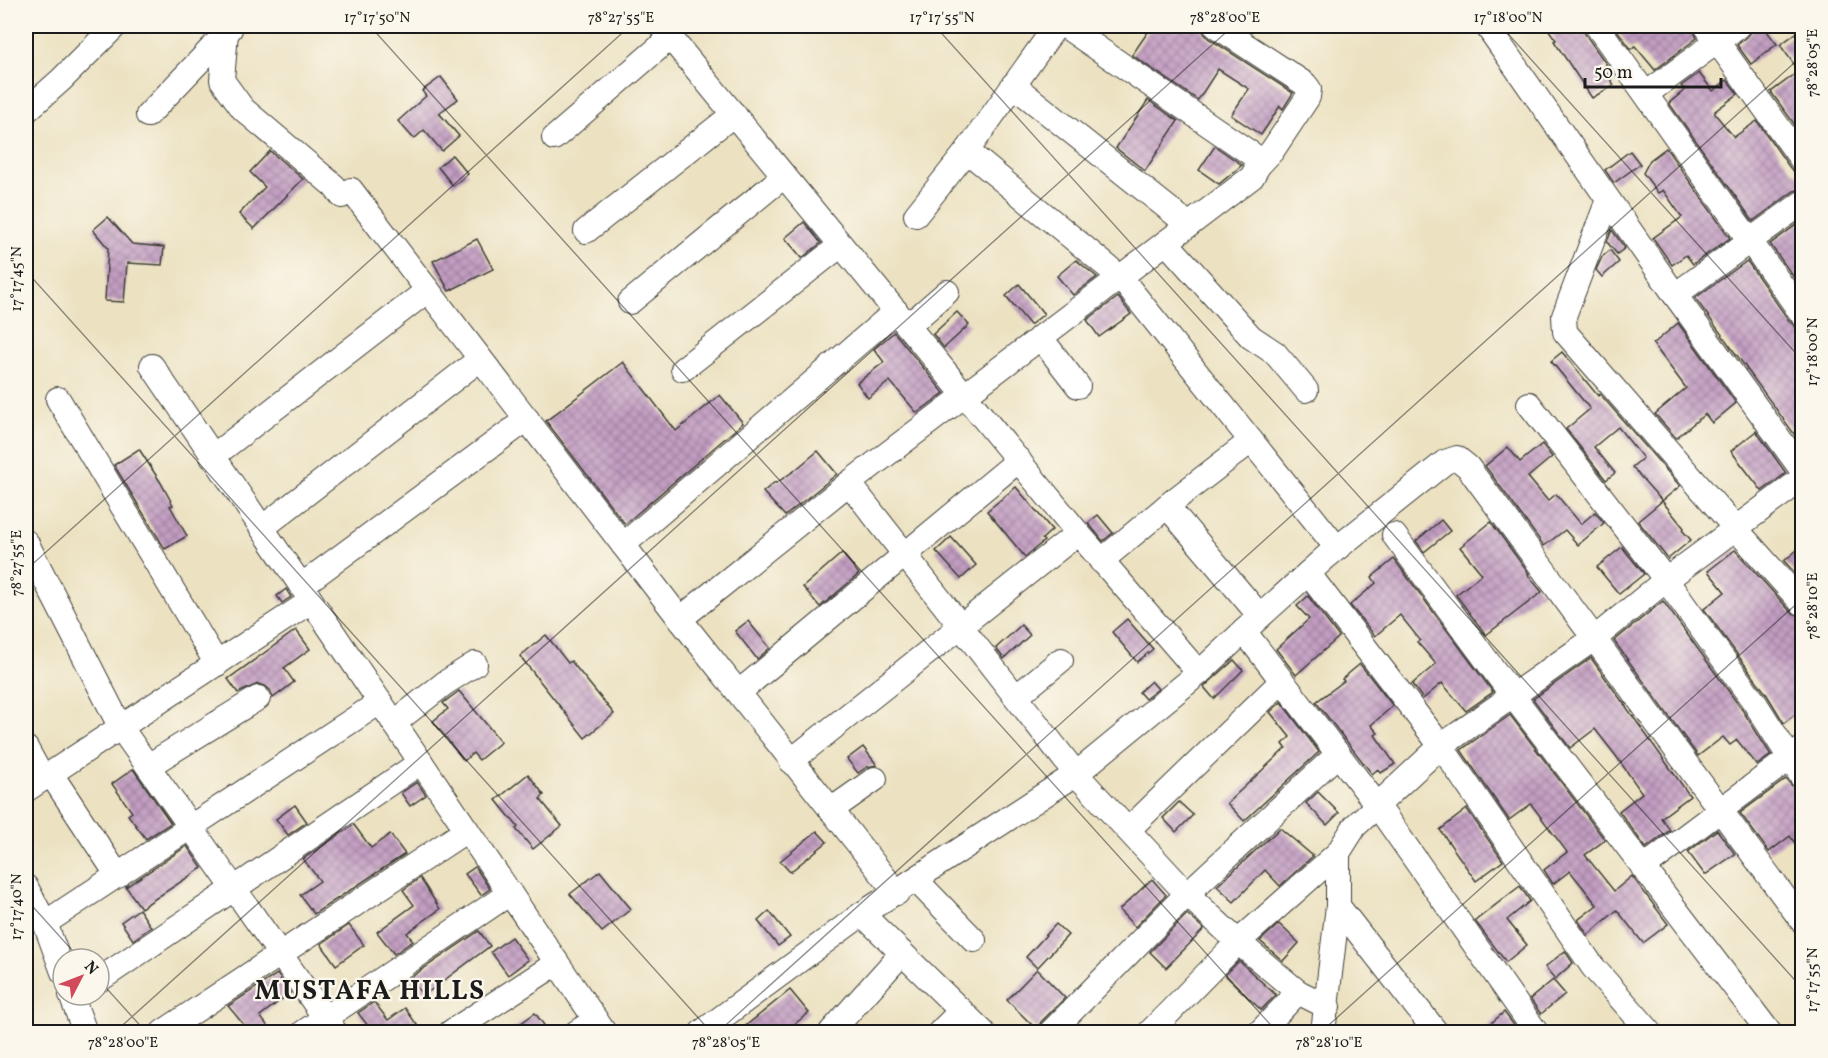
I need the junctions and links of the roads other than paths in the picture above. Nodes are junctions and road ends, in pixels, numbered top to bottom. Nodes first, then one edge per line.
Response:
1 (115, 26) edge
2 (1056, 26) edge
3 (1065, 26) edge
4 (1216, 26) edge
5 (1487, 26) edge
6 (1597, 26) edge
7 (1738, 26) edge
8 (230, 29) edge
9 (666, 31) edge
10 (1712, 33) edge
11 (1013, 84) junction
12 (1646, 94) junction
13 (26, 111) edge
14 (734, 114) junction
15 (148, 115) dead end
16 (554, 138) dead end
17 (967, 151) junction
18 (1803, 159) edge
19 (1258, 166) junction
20 (784, 176) junction
21 (1608, 200) junction
22 (1803, 203) edge
23 (916, 215) dead end
24 (1189, 225) junction
25 (586, 231) dead end
26 (1750, 240) junction
27 (1166, 242) junction
28 (841, 245) junction
29 (1120, 277) junction
30 (428, 290) junction
31 (947, 292) dead end
32 (1675, 295) junction
33 (630, 302) dead end
34 (1803, 314) edge
35 (902, 319) junction
36 (1040, 338) junction
37 (480, 359) junction
38 (152, 366) dead end
39 (683, 369) dead end
40 (1078, 386) dead end
41 (1306, 390) dead end
42 (964, 395) junction
43 (58, 399) dead end
44 (1529, 404) dead end
45 (527, 419) junction
46 (1251, 441) junction
47 (212, 457) junction
48 (1019, 460) junction
49 (1803, 470) edge
50 (1803, 479) edge
51 (849, 483) junction
52 (1167, 506) junction
53 (262, 528) junction
54 (1736, 529) junction
55 (1078, 533) junction
56 (1394, 535) dead end
57 (26, 543) edge
58 (623, 545) junction
59 (1336, 548) junction
60 (903, 554) junction
61 (1101, 561) junction
62 (1308, 573) junction
63 (1666, 579) junction
64 (35, 583) edge
65 (306, 594) junction
66 (1803, 603) edge
67 (680, 619) junction
68 (1252, 623) junction
69 (961, 628) junction
70 (1595, 638) junction
71 (1061, 660) dead end
72 (217, 664) junction
73 (475, 664) dead end
74 (1199, 673) junction
75 (1282, 681) junction
76 (739, 692) junction
77 (1514, 696) junction
78 (1016, 697) junction
79 (258, 698) dead end
80 (380, 702) junction
81 (394, 723) junction
82 (120, 728) junction
83 (1441, 746) junction
84 (26, 748) edge
85 (1338, 754) junction
86 (791, 761) junction
87 (1798, 761) edge
88 (421, 762) junction
89 (148, 766) junction
90 (1076, 774) junction
91 (875, 778) dead end
92 (40, 781) edge
93 (1377, 805) junction
94 (831, 810) junction
95 (1720, 811) junction
96 (192, 827) junction
97 (467, 830) junction
98 (1128, 830) junction
99 (1338, 853) junction
100 (1643, 868) junction
101 (118, 876) junction
102 (26, 887) edge
103 (906, 887) junction
104 (235, 888) junction
105 (510, 893) junction
106 (1187, 894) junction
107 (1338, 906) junction
108 (862, 914) junction
109 (1803, 921) edge
110 (45, 923) junction
111 (974, 940) dead end
112 (1238, 942) junction
113 (54, 947) edge
114 (902, 953) junction
115 (281, 954) junction
116 (557, 963) junction
117 (111, 972) edge
118 (1298, 992) junction
119 (77, 1007) edge
120 (1328, 1007) junction
121 (961, 1011) junction
122 (330, 1025) edge
123 (592, 1028) edge
124 (85, 1032) edge
125 (164, 1032) edge
126 (304, 1032) edge
127 (451, 1032) edge
128 (702, 1032) edge
129 (831, 1032) edge
130 (940, 1032) edge
131 (983, 1032) edge
132 (1051, 1032) edge
133 (1150, 1032) edge
134 (1260, 1032) edge
135 (1323, 1032) edge
136 (1436, 1032) edge
137 (1536, 1032) edge
138 (1650, 1032) edge
139 (1769, 1032) edge

1 - 13 street
2 - 11 street
3 - 19 street
4 - 19 street
5 - 21 street
6 - 12 street
7 - 10 street
8 - 15 street
8 - 30 street
9 - 14 street
9 - 16 street
10 - 12 street
10 - 18 street
11 - 17 street
11 - 24 street
12 - 26 street
14 - 20 street
14 - 25 street
17 - 23 street
17 - 29 street
19 - 24 street
20 - 28 street
20 - 33 street
21 - 32 street
21 - 54 street
22 - 26 street
24 - 27 street
26 - 32 street
26 - 34 street
27 - 29 street
27 - 41 street
28 - 35 street
28 - 39 street
29 - 36 street
29 - 46 street
30 - 37 street
30 - 47 street
31 - 35 street
32 - 49 street
35 - 42 street
35 - 58 street
36 - 40 street
36 - 42 street
37 - 45 street
37 - 53 street
38 - 47 street
42 - 48 street
42 - 51 street
43 - 72 street
44 - 63 street
45 - 58 street
45 - 65 street
46 - 52 street
46 - 59 street
47 - 53 street
48 - 55 street
48 - 60 street
50 - 54 street
51 - 60 street
51 - 67 street
52 - 61 street
52 - 68 street
53 - 65 street
54 - 63 street
54 - 66 street
55 - 61 street
55 - 69 street
56 - 77 street
57 - 64 street
58 - 67 street
59 - 62 street
59 - 70 street
60 - 69 street
60 - 76 street
61 - 74 street
62 - 68 street
62 - 83 street
63 - 70 street
63 - 87 street
64 - 82 street
65 - 72 street
65 - 80 street
67 - 76 street
68 - 74 street
68 - 75 street
69 - 78 street
69 - 86 street
70 - 77 street
70 - 95 street
71 - 78 street
72 - 82 street
73 - 81 street
74 - 90 street
75 - 85 street
75 - 98 street
76 - 86 street
77 - 83 street
77 - 100 street
78 - 90 street
79 - 89 street
80 - 81 street
80 - 96 street
81 - 88 street
82 - 89 street
82 - 92 street
83 - 93 street
83 - 138 street
84 - 92 street
85 - 93 street
85 - 106 street
86 - 94 street
87 - 95 street
88 - 97 street
88 - 104 street
89 - 96 street
90 - 98 street
90 - 103 street
91 - 94 street
92 - 101 street
93 - 99 street
93 - 137 street
94 - 103 street
95 - 100 street
95 - 109 street
96 - 101 street
96 - 104 street
97 - 105 street
97 - 115 street
98 - 106 street
99 - 107 street
99 - 112 street
100 - 139 street
101 - 110 street
102 - 110 street
103 - 108 street
103 - 111 street
104 - 115 street
104 - 117 street
105 - 116 street
105 - 122 street
106 - 112 street
106 - 132 street
107 - 120 street
107 - 136 street
108 - 114 street
108 - 128 street
110 - 113 street
112 - 118 street
112 - 133 street
114 - 121 street
114 - 129 street
115 - 122 street
115 - 125 street
116 - 123 street
116 - 127 street
118 - 120 street
118 - 134 street
119 - 124 street
120 - 135 street
121 - 130 street
121 - 131 street
122 - 126 street

